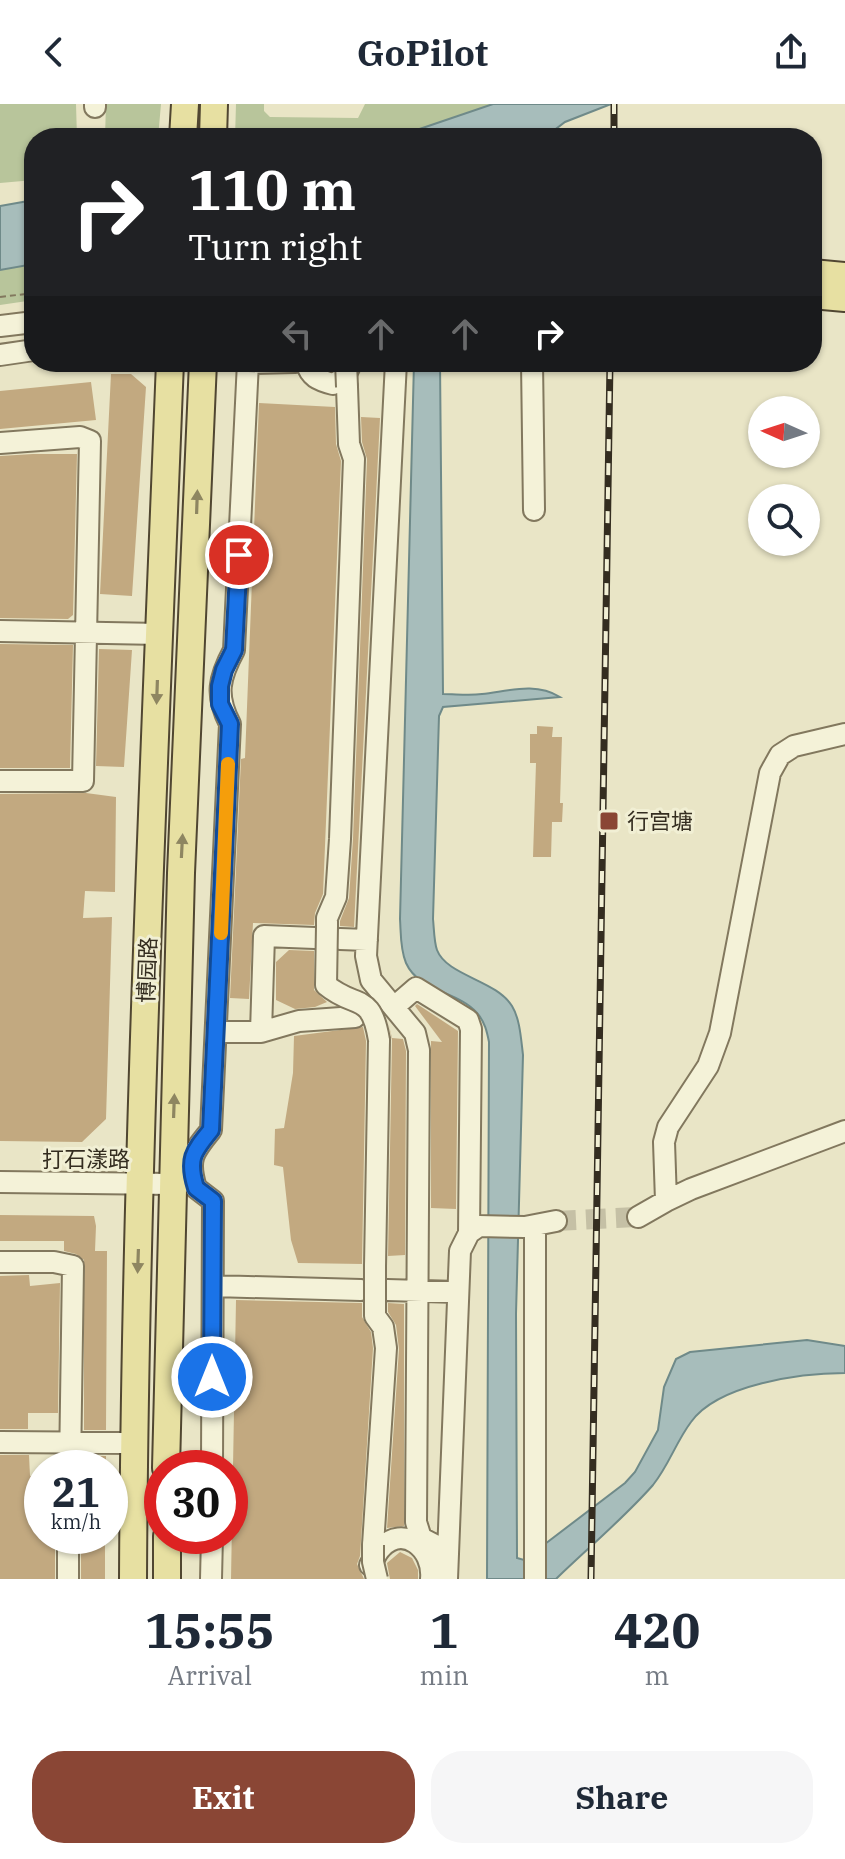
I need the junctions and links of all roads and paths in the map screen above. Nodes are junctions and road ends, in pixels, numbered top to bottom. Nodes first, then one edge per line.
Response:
1 (185, 104) edge
2 (214, 104) edge
3 (184, 128) edge
4 (213, 128) edge
5 (822, 274) edge
6 (845, 276) edge
7 (24, 294) edge
8 (822, 296) edge
9 (0, 297) edge
10 (845, 298) edge
11 (24, 323) edge
12 (0, 326) edge
13 (24, 351) edge
14 (0, 355) edge
15 (170, 372) edge
16 (203, 372) edge
17 (248, 372) edge
18 (309, 372) edge
19 (346, 372) edge
20 (348, 372) edge
21 (395, 372) edge
22 (532, 372) edge
23 (0, 443) edge
24 (534, 510) dead end
25 (0, 631) edge
26 (88, 631) junction
27 (160, 634) junction
28 (220, 686) junction
29 (191, 687) junction
30 (845, 734) edge
31 (0, 781) edge
32 (327, 934) junction
33 (367, 940) junction
34 (395, 1013) junction
35 (355, 1017) dead end
36 (216, 1032) junction
37 (261, 1032) junction
38 (845, 1131) edge
39 (179, 1170) junction
40 (0, 1182) edge
41 (140, 1183) junction
42 (666, 1201) junction
43 (638, 1217) tunnel mouth
44 (556, 1221) tunnel mouth
45 (530, 1226) junction
46 (474, 1230) junction
47 (0, 1262) edge
48 (213, 1286) junction
49 (417, 1291) junction
50 (458, 1292) junction
51 (374, 1294) junction
52 (0, 1442) edge
53 (70, 1443) junction
54 (134, 1443) junction
55 (70, 1450) edge
56 (167, 1450) edge
57 (212, 1450) edge
58 (381, 1548) junction
59 (448, 1552) junction
60 (68, 1554) edge
61 (167, 1554) edge
62 (212, 1554) edge
63 (68, 1579) edge
64 (133, 1579) edge
65 (167, 1579) edge
66 (211, 1579) edge
67 (372, 1579) edge
68 (424, 1579) edge
69 (431, 1579) edge
70 (447, 1579) edge
71 (535, 1579) edge

1 - 3 main road
2 - 4 main road
5 - 6 main road
7 - 9 path
8 - 10 main road
11 - 12 street
13 - 14 street
15 - 27 main road, 博园路
29 -> 16 main road, 博园路
17 - 28 street
18 - 19 street
20 - 32 street, bridge
21 - 33 street
22 - 24 street
23 - 26 street
25 - 26 street
26 - 27 street
26 - 31 street
27 -> 41 main road, 博园路
28 - 29 street
28 - 36 street
39 -> 29 main road, 博园路
30 - 42 street
32 - 33 street
32 - 37 street
32 - 51 street, bridge
33 - 34 street
34 - 46 street
34 - 49 street
35 - 37 street
36 - 37 street
36 - 39 street
38 - 42 street
39 - 41 street, 打石漾路
39 - 48 street
39 - 56 main road, 博园路
40 - 41 street, 打石漾路
41 -> 54 main road, 博园路
42 - 43 street
44 - 45 street
45 - 46 street
45 - 71 street
46 - 50 street
47 - 53 street
48 - 51 street
48 - 57 street
49 - 50 street
49 - 51 street
49 - 59 street
50 - 59 street
51 - 58 street
52 - 53 street
53 - 54 street
53 - 55 street
54 - 64 main road, 博园路
58 - 67 street, bridge
58 - 68 street
59 - 70 street
60 - 63 street
61 - 65 main road
62 - 66 street
67 - 69 street

